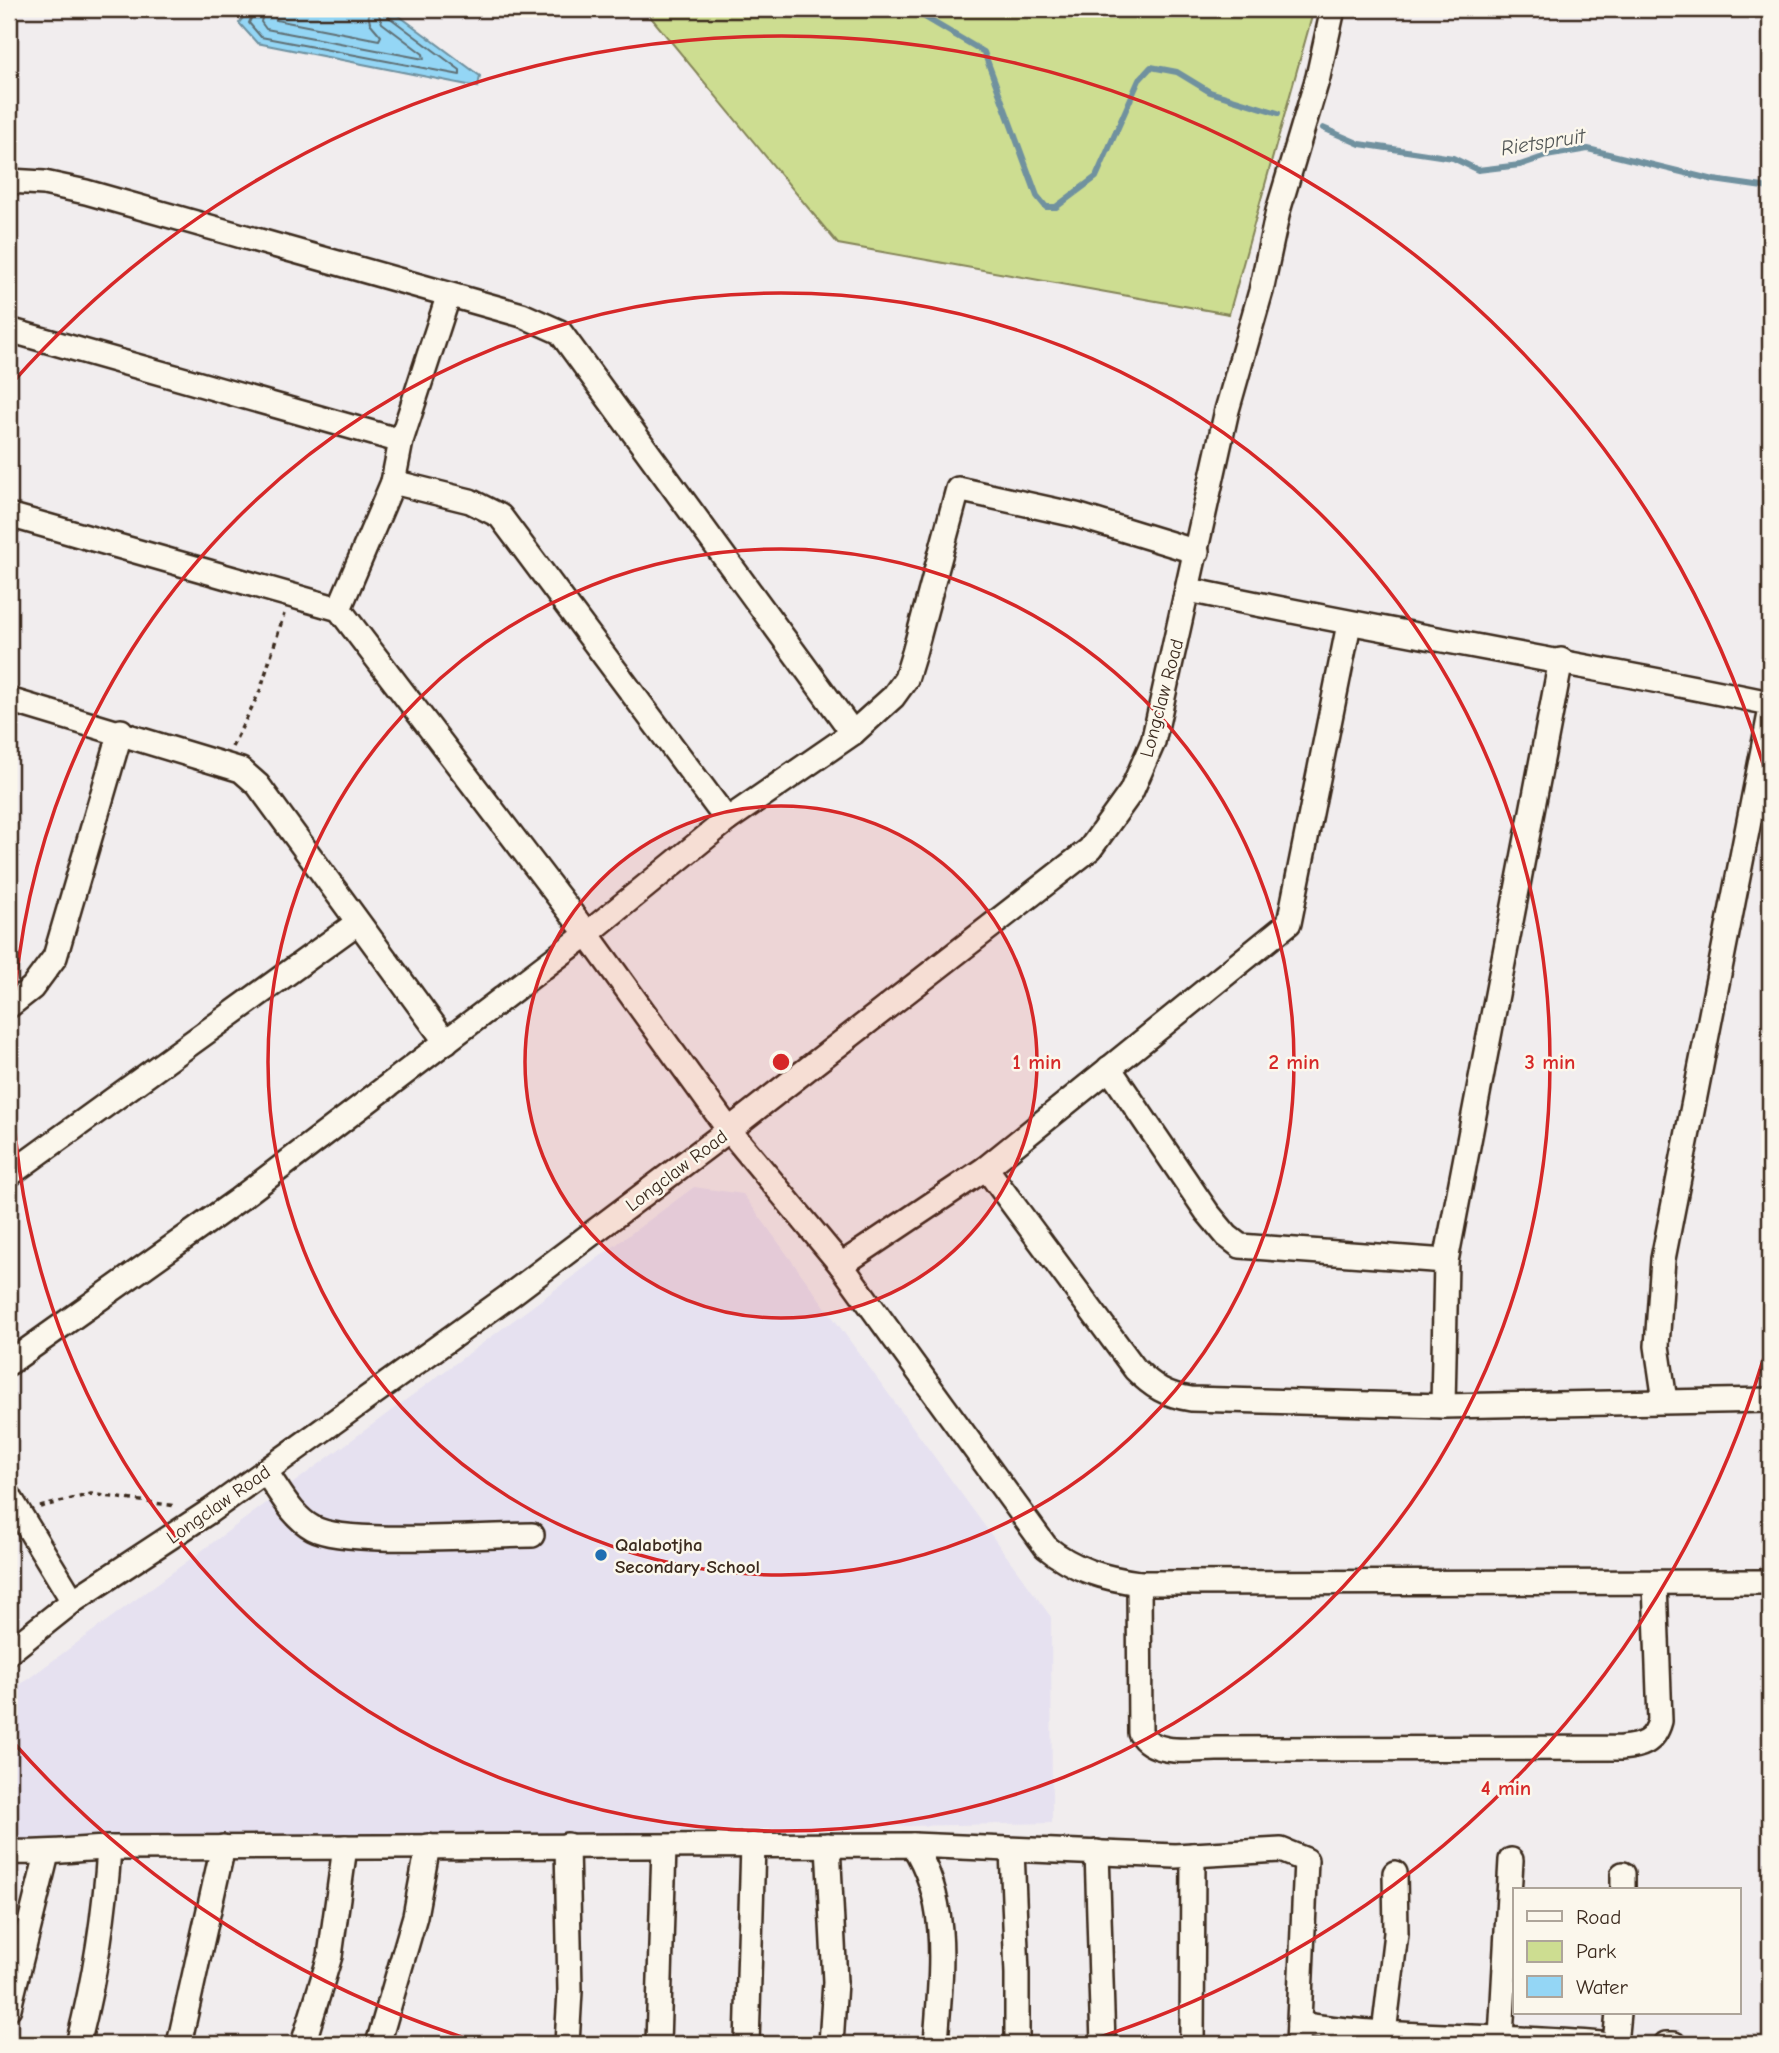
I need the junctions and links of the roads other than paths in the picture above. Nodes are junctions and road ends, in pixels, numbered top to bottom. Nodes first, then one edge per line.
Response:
1 (1333, 9) edge
2 (9, 181) edge
3 (448, 297) junction
4 (9, 330) edge
5 (401, 441) junction
6 (393, 482) junction
7 (9, 515) edge
8 (1193, 571) junction
9 (339, 610) junction
10 (1349, 624) junction
11 (1561, 660) junction
12 (9, 700) edge
13 (1770, 703) edge
14 (1770, 715) edge
15 (121, 732) junction
16 (853, 733) junction
17 (727, 820) junction
18 (357, 923) junction
19 (587, 934) junction
20 (9, 1006) edge
21 (446, 1042) junction
22 (1109, 1068) junction
23 (729, 1130) junction
24 (986, 1168) junction
25 (9, 1175) edge
26 (1446, 1261) junction
27 (841, 1265) junction
28 (9, 1363) edge
29 (1770, 1400) edge
30 (1665, 1401) junction
31 (1443, 1406) junction
32 (265, 1471) junction
33 (14, 1504) edge
34 (532, 1535) dead end
35 (1139, 1583) junction
36 (1655, 1583) junction
37 (1770, 1583) edge
38 (73, 1601) junction
39 (9, 1652) edge
40 (753, 1845) junction
41 (828, 1845) junction
42 (428, 1846) junction
43 (567, 1846) junction
44 (913, 1846) junction
45 (223, 1847) junction
46 (345, 1847) junction
47 (664, 1847) junction
48 (109, 1848) junction
49 (1012, 1850) junction
50 (9, 1852) edge
51 (1097, 1852) junction
52 (47, 1854) junction
53 (1193, 1855) junction
54 (1511, 1860) dead end
55 (1395, 1873) dead end
56 (9, 2008) edge
57 (1618, 2014) edge
58 (1384, 2033) junction
59 (1299, 2034) edge
60 (1501, 2037) junction
61 (78, 2044) edge
62 (179, 2044) edge
63 (303, 2044) edge
64 (378, 2044) edge
65 (567, 2044) edge
66 (658, 2044) edge
67 (747, 2044) edge
68 (831, 2044) edge
69 (936, 2044) edge
70 (1017, 2044) edge
71 (1103, 2044) edge
72 (1192, 2044) edge
73 (1601, 2044) edge
74 (1615, 2044) edge
75 (1666, 2044) edge
76 (1674, 2044) edge

1 - 8 street, Longclaw Road
2 - 3 street
3 - 5 street
3 - 16 street
4 - 5 street
5 - 6 street
6 - 9 street
6 - 17 street
7 - 9 street
8 - 10 street
8 - 16 street
8 - 23 street, Longclaw Road
9 - 19 street
10 - 11 street
10 - 22 street
11 - 13 street
11 - 26 street
12 - 15 street
14 - 30 street
15 - 18 street
15 - 20 street
16 - 17 street
17 - 19 street
18 - 21 street
18 - 25 street
19 - 21 street
19 - 23 street
21 - 28 street
22 - 24 street
22 - 26 street
23 - 27 street
23 - 32 street, Longclaw Road
24 - 27 street
24 - 31 street
26 - 31 street
27 - 35 street
29 - 30 street
30 - 31 street
32 - 34 street
32 - 38 street, Longclaw Road
33 - 38 street
35 - 36 street
35 - 36 street
36 - 37 street
38 - 39 street, Longclaw Road
40 - 41 street
40 - 47 street
40 - 67 street
41 - 44 street
41 - 68 street
42 - 43 street
42 - 46 street
42 - 64 street
43 - 47 street
43 - 65 street
44 - 49 street
44 - 69 street
45 - 46 street
45 - 48 street
45 - 62 street
46 - 63 street
47 - 66 street
48 - 52 street
48 - 61 street
49 - 51 street
49 - 70 street
50 - 52 street
51 - 53 street
51 - 71 street
52 - 56 street
53 - 59 street
53 - 72 street
54 - 60 street
55 - 58 street
57 - 74 street
58 - 59 street
58 - 60 street
60 - 73 street
75 - 76 street

